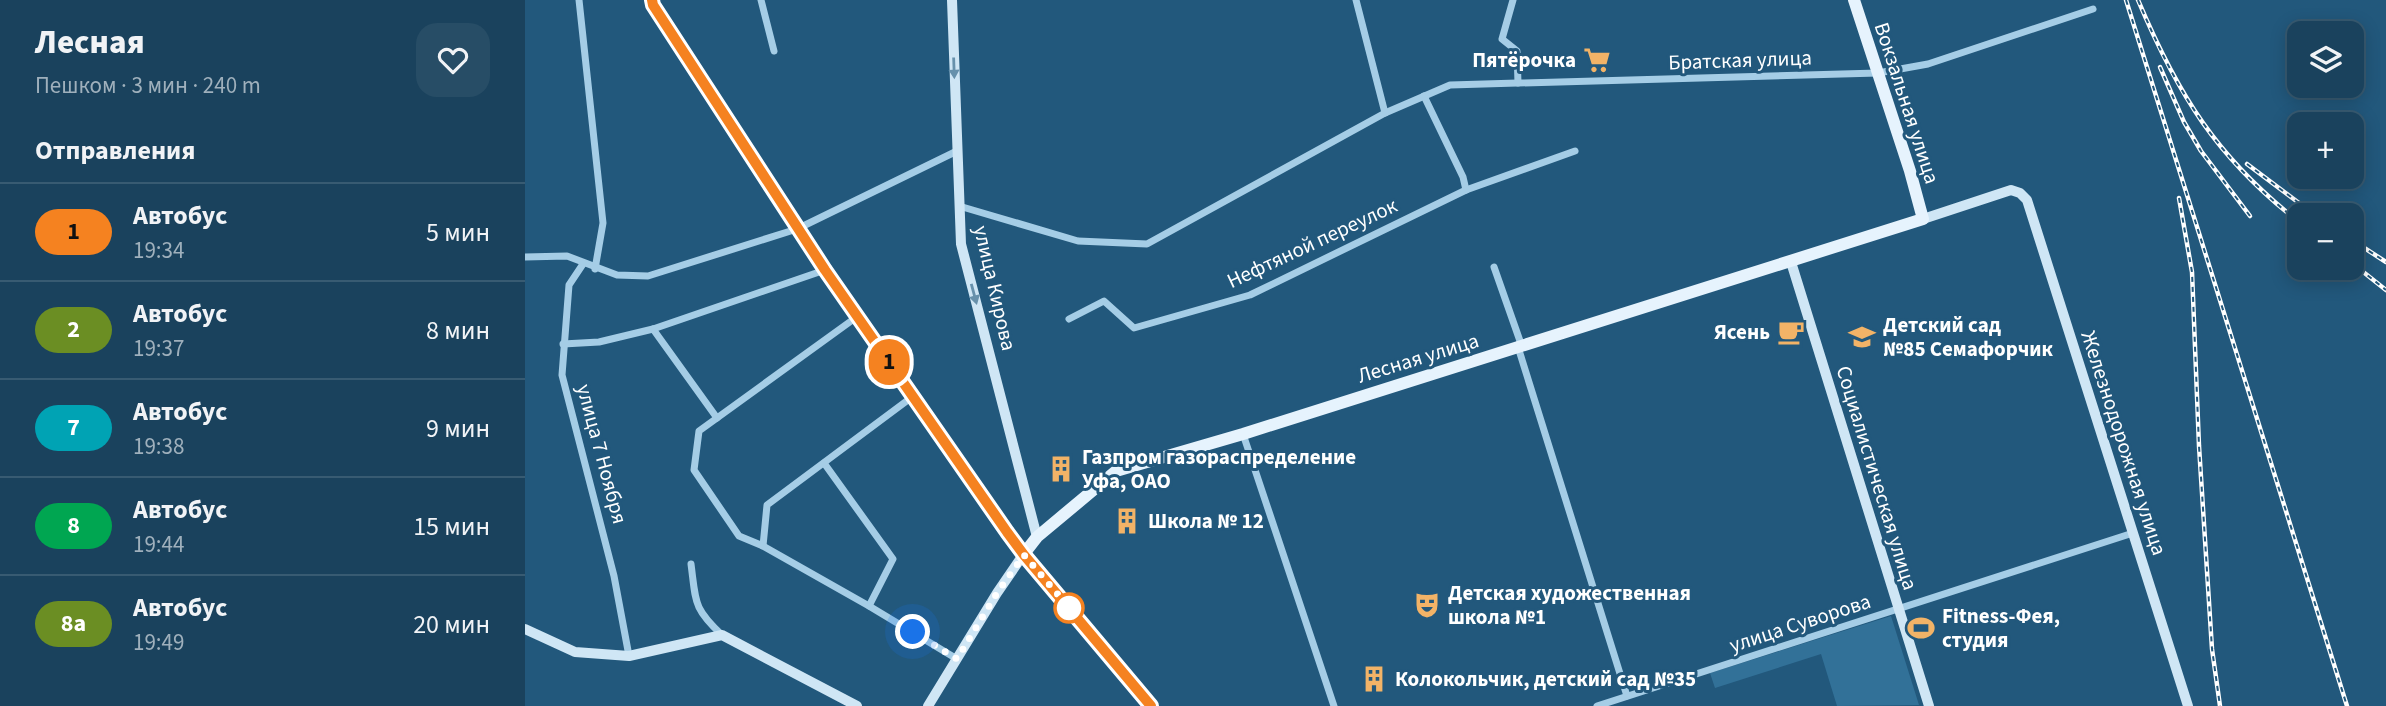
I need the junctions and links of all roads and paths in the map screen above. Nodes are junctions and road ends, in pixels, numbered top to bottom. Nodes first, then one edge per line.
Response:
1 (579, 0) edge
2 (652, 0) edge
3 (761, 0) edge
4 (952, 0) edge
5 (1356, 0) edge
6 (1513, 0) edge
7 (1854, 0) edge
8 (2093, 9) dead end
9 (774, 51) dead end
10 (1878, 73) junction
11 (1518, 83) junction
12 (1424, 96) junction
13 (1385, 113) junction
14 (957, 151) junction
15 (1575, 151) dead end
16 (1466, 190) junction
17 (2020, 193) joint
18 (959, 206) junction
19 (1923, 219) junction
20 (797, 229) junction
21 (525, 257) edge
22 (1790, 262) junction
23 (583, 264) junction
24 (1494, 267) dead end
25 (595, 268) junction
26 (825, 270) junction
27 (858, 316) junction
28 (1069, 319) dead end
29 (653, 329) junction
30 (563, 344) junction
31 (1518, 347) junction
32 (912, 397) junction
33 (717, 418) junction
34 (1243, 434) junction
35 (824, 463) junction
36 (2133, 533) junction
37 (1037, 537) junction
38 (763, 546) junction
39 (1024, 555) junction
40 (691, 564) dead end
41 (869, 606) junction
42 (1898, 610) junction
43 (525, 629) edge
44 (722, 635) junction
45 (629, 656) junction
46 (957, 659) junction
47 (1627, 696) junction
48 (857, 706) edge
49 (928, 706) edge
50 (1151, 706) edge
51 (1334, 706) edge
52 (1597, 706) edge
53 (1929, 706) edge
54 (2188, 706) edge

1 - 25 street
2 - 20 main road
3 - 9 street
4 -> 14 street, улица Кирова
5 - 13 street
6 - 11 street
7 - 10 main road, Вокзальная улица
8 - 10 street, Братская улица
10 - 11 street, Братская улица
10 - 19 main road, Вокзальная улица
11 - 12 street, Братская улица
12 - 13 street, Братская улица
12 - 16 street
13 - 18 street, Братская улица
14 - 18 street, улица Кирова
14 - 20 street
15 - 16 street, Нефтяной переулок
16 - 28 street, Нефтяной переулок
17 - 19 street, Лесная улица
17 - 36 street, Железнодорожная улица
18 -> 37 street, улица Кирова
19 - 22 main road, Лесная улица
20 - 25 street
20 - 26 main road
21 - 23 street
22 - 31 main road, Лесная улица
22 - 42 street, Социалистическая улица
23 - 25 street
23 - 30 street, улица 7 Ноября
24 - 31 street
26 - 27 main road
26 - 29 street
27 - 32 main road
27 - 33 street
29 - 30 street
29 - 33 street
30 - 45 street, улица 7 Ноября
31 - 34 main road, Лесная улица
31 - 47 street
32 - 35 street
32 - 39 main road
33 - 38 street
34 - 37 main road, Лесная улица
34 - 51 street
35 - 38 street
35 - 41 street
36 - 42 street, улица Суворова
36 - 54 street, Железнодорожная улица
37 - 39 main road, Лесная улица
38 - 41 street
39 - 46 street, Лесная улица
39 - 50 main road
40 - 44 street
41 - 46 street
42 - 47 street, улица Суворова
42 - 53 street, Социалистическая улица
43 - 45 street
44 - 45 street
44 - 48 street
46 - 49 street, Лесная улица
47 - 52 street, улица Суворова

